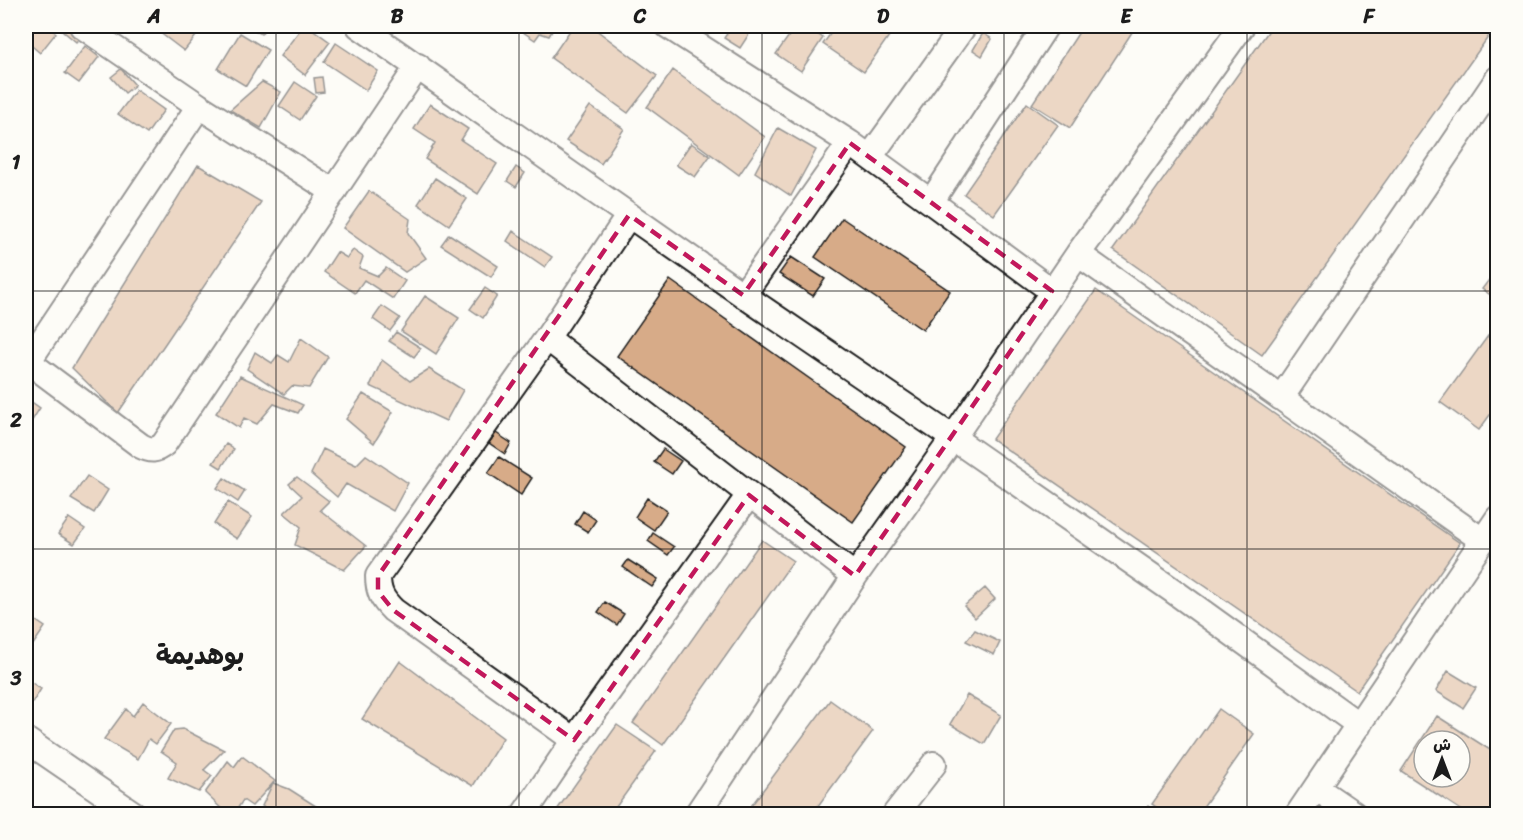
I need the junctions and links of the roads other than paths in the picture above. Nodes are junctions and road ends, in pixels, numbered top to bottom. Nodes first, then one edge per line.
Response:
1 (82, 26) edge
2 (359, 26) edge
3 (668, 26) edge
4 (964, 26) edge
5 (1046, 26) edge
6 (1242, 26) edge
7 (418, 66) junction
8 (1497, 78) edge
9 (199, 106) junction
10 (850, 143) junction
11 (870, 157) junction
12 (334, 192) junction
13 (931, 202) junction
14 (629, 215) junction
15 (1078, 254) junction
16 (1052, 291) junction
17 (743, 295) junction
18 (548, 338) junction
19 (27, 361) edge
20 (1281, 398) junction
21 (953, 438) junction
22 (748, 495) junction
23 (1497, 518) edge
24 (1482, 540) junction
25 (855, 576) junction
26 (1359, 725) junction
27 (26, 740) edge
28 (574, 740) junction
29 (934, 764) dead end
30 (1316, 788) junction
31 (134, 814) edge
32 (524, 814) edge
33 (697, 814) edge
34 (895, 814) edge
35 (1298, 814) edge
36 (1354, 814) edge

1 - 9 street
2 - 7 street
3 - 10 street
4 - 11 street
5 - 13 street
6 - 15 street
7 - 12 street
7 - 14 street
8 - 20 street
9 - 12 street
9 - 19 street
10 - 11 street
10 - 17 street
11 - 13 street
12 - 19 street
13 - 16 street
14 - 17 street
14 - 18 street
15 - 16 street
15 - 20 street
16 - 21 street
17 - 21 street
18 - 22 street
18 - 28 street
20 - 24 street
21 - 25 street
21 - 26 street
22 - 25 street
22 - 28 street
23 - 24 street
24 - 26 street
25 - 33 street
26 - 30 street
27 - 31 street
28 - 32 street
29 - 34 street
30 - 35 street
30 - 36 street

